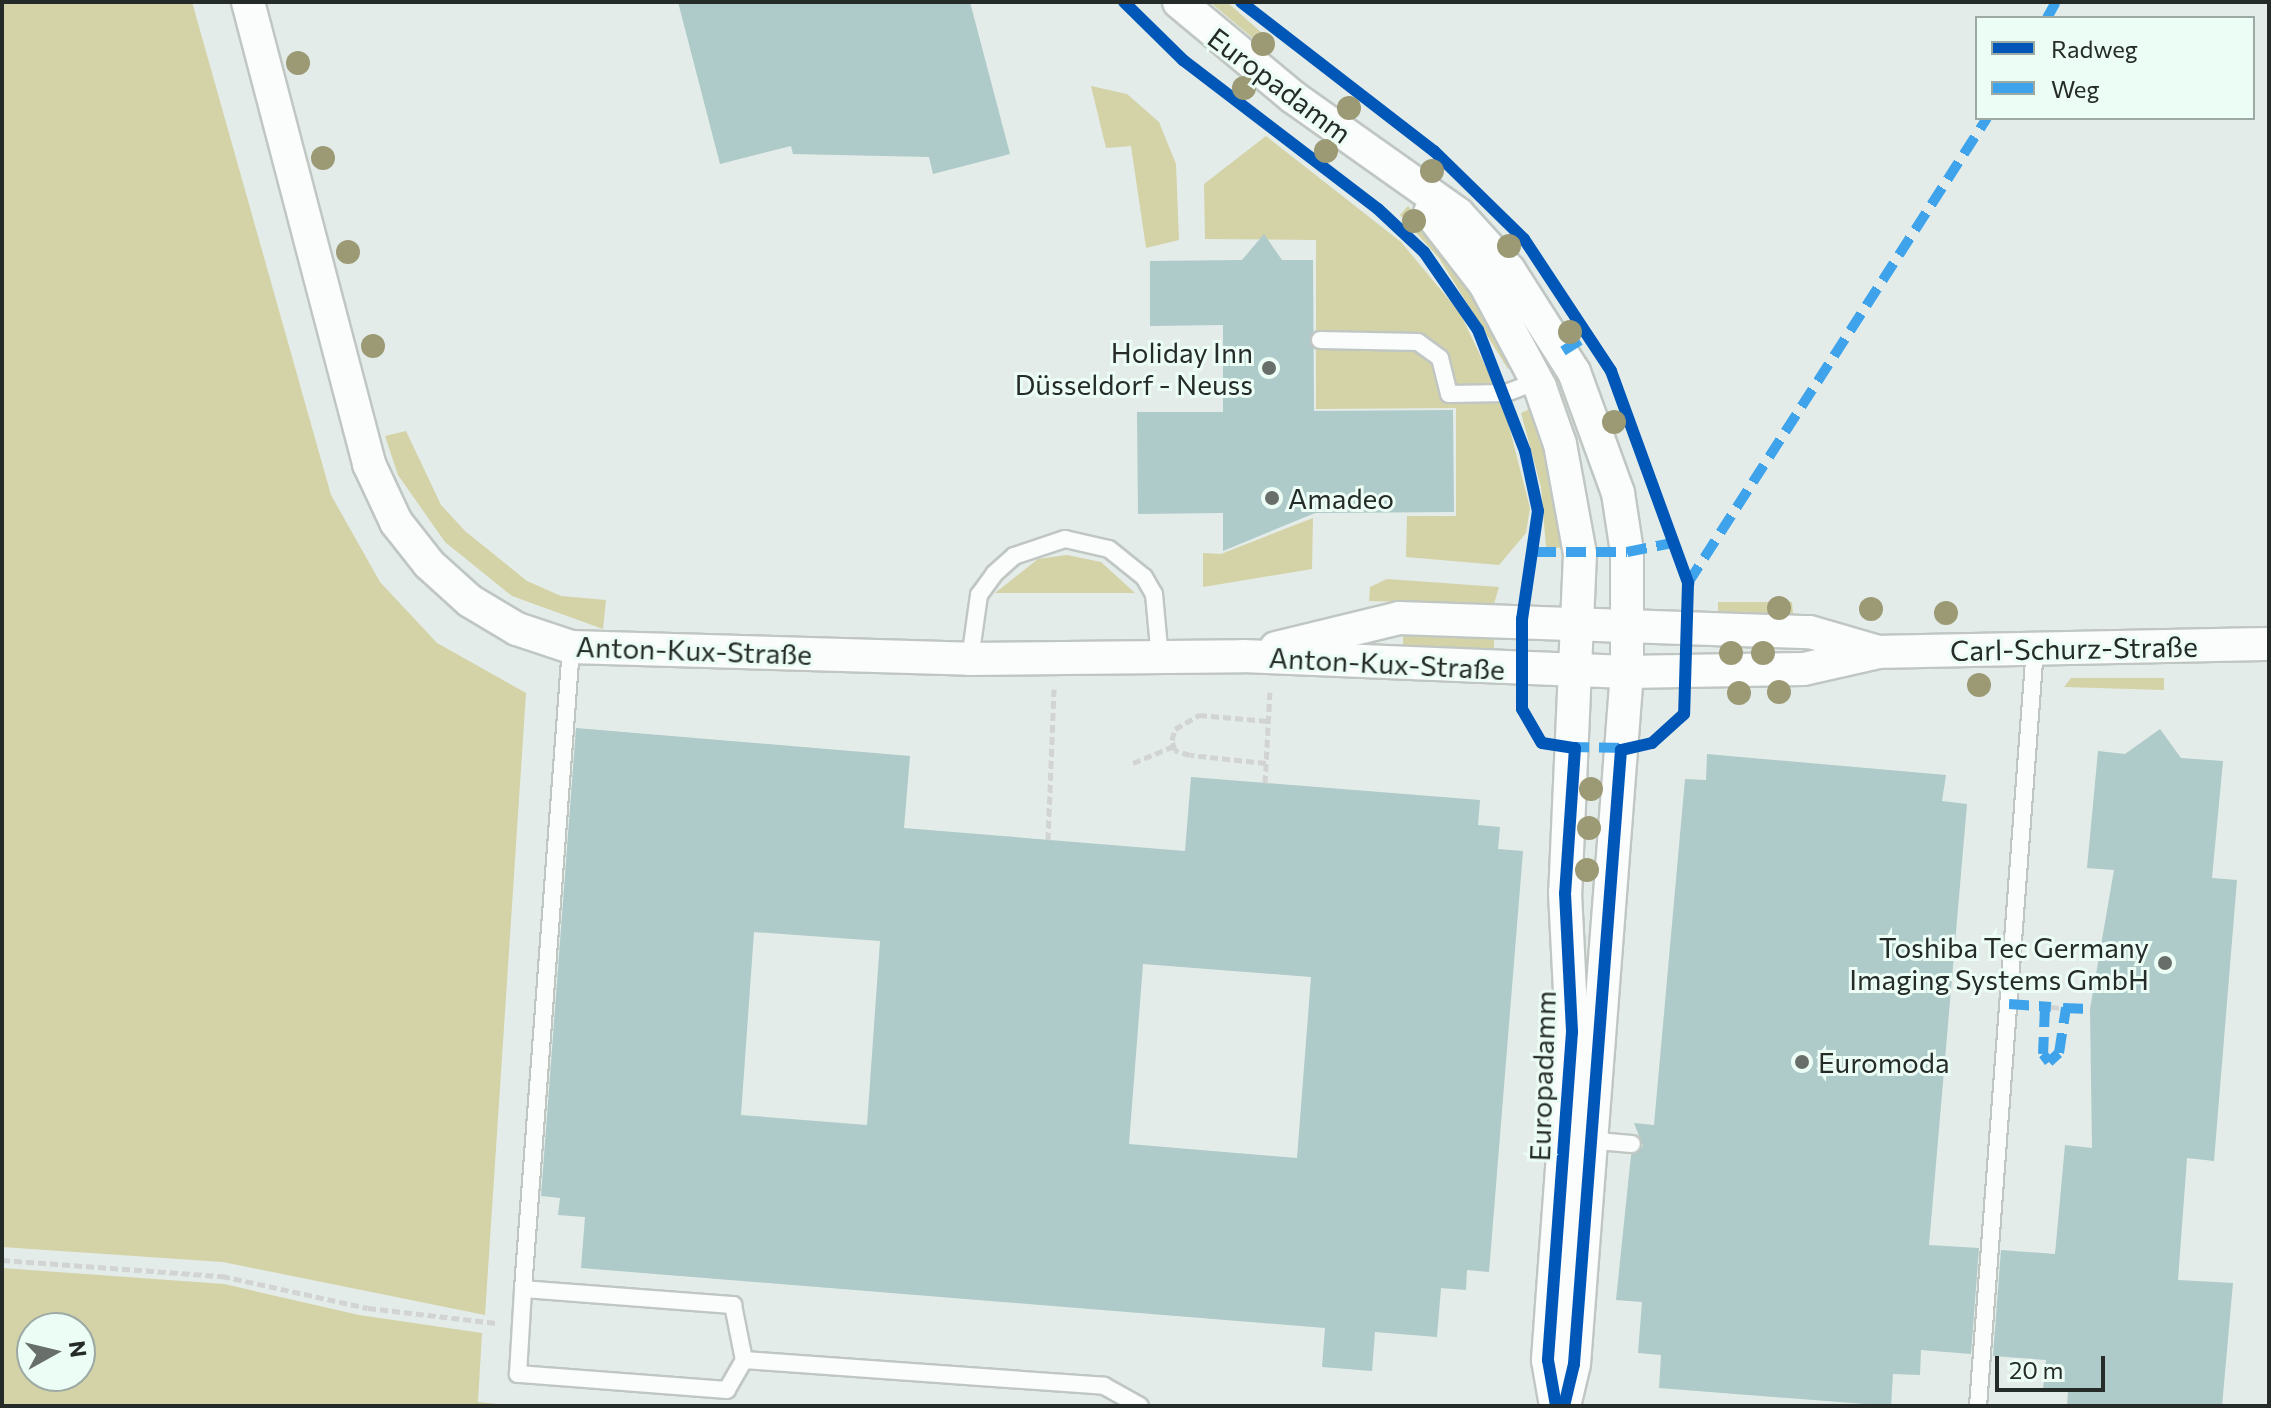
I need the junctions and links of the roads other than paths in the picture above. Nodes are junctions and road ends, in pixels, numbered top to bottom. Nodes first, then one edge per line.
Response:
1 (248, 2) edge
2 (1179, 2) edge
3 (1386, 163) junction
4 (1320, 340) dead end
5 (1537, 381) junction
6 (1581, 622) junction
7 (1629, 624) junction
8 (2269, 644) edge
9 (571, 647) junction
10 (2035, 648) junction
11 (1878, 652) junction
12 (1258, 657) junction
13 (970, 659) junction
14 (1160, 659) junction
15 (1579, 671) junction
16 (1627, 672) junction
17 (1578, 1140) junction
18 (1632, 1144) dead end
19 (523, 1289) junction
20 (744, 1360) junction
21 (1140, 1406) edge
22 (1556, 1406) edge
23 (1564, 1406) edge
24 (1978, 1406) edge

1 - 9 street, Anton-Kux-Straße
2 - 3 street, Europadamm
3 - 5 street, Europadamm
3 - 7 street, Europadamm
4 - 5 lane
5 - 6 street, Europadamm
6 - 7 street, Carl-Schurz-Straße
6 - 12 street, Anton-Kux-Straße
6 - 15 street, Europadamm
7 - 11 street, Carl-Schurz-Straße
7 - 16 street, Europadamm
8 - 10 street, Carl-Schurz-Straße
9 - 13 street, Anton-Kux-Straße
9 - 19 lane
10 - 11 street, Carl-Schurz-Straße
10 - 24 lane
11 - 16 street, Carl-Schurz-Straße
12 - 14 street, Anton-Kux-Straße
12 - 15 street, Anton-Kux-Straße
13 - 14 street, Anton-Kux-Straße
13 - 14 lane
15 - 16 street, Carl-Schurz-Straße
15 - 17 street, Europadamm
16 - 17 street, Europadamm
17 - 18 lane
17 - 22 street, Europadamm
17 - 23 street, Europadamm
19 - 20 lane
19 - 20 lane
20 - 21 lane

